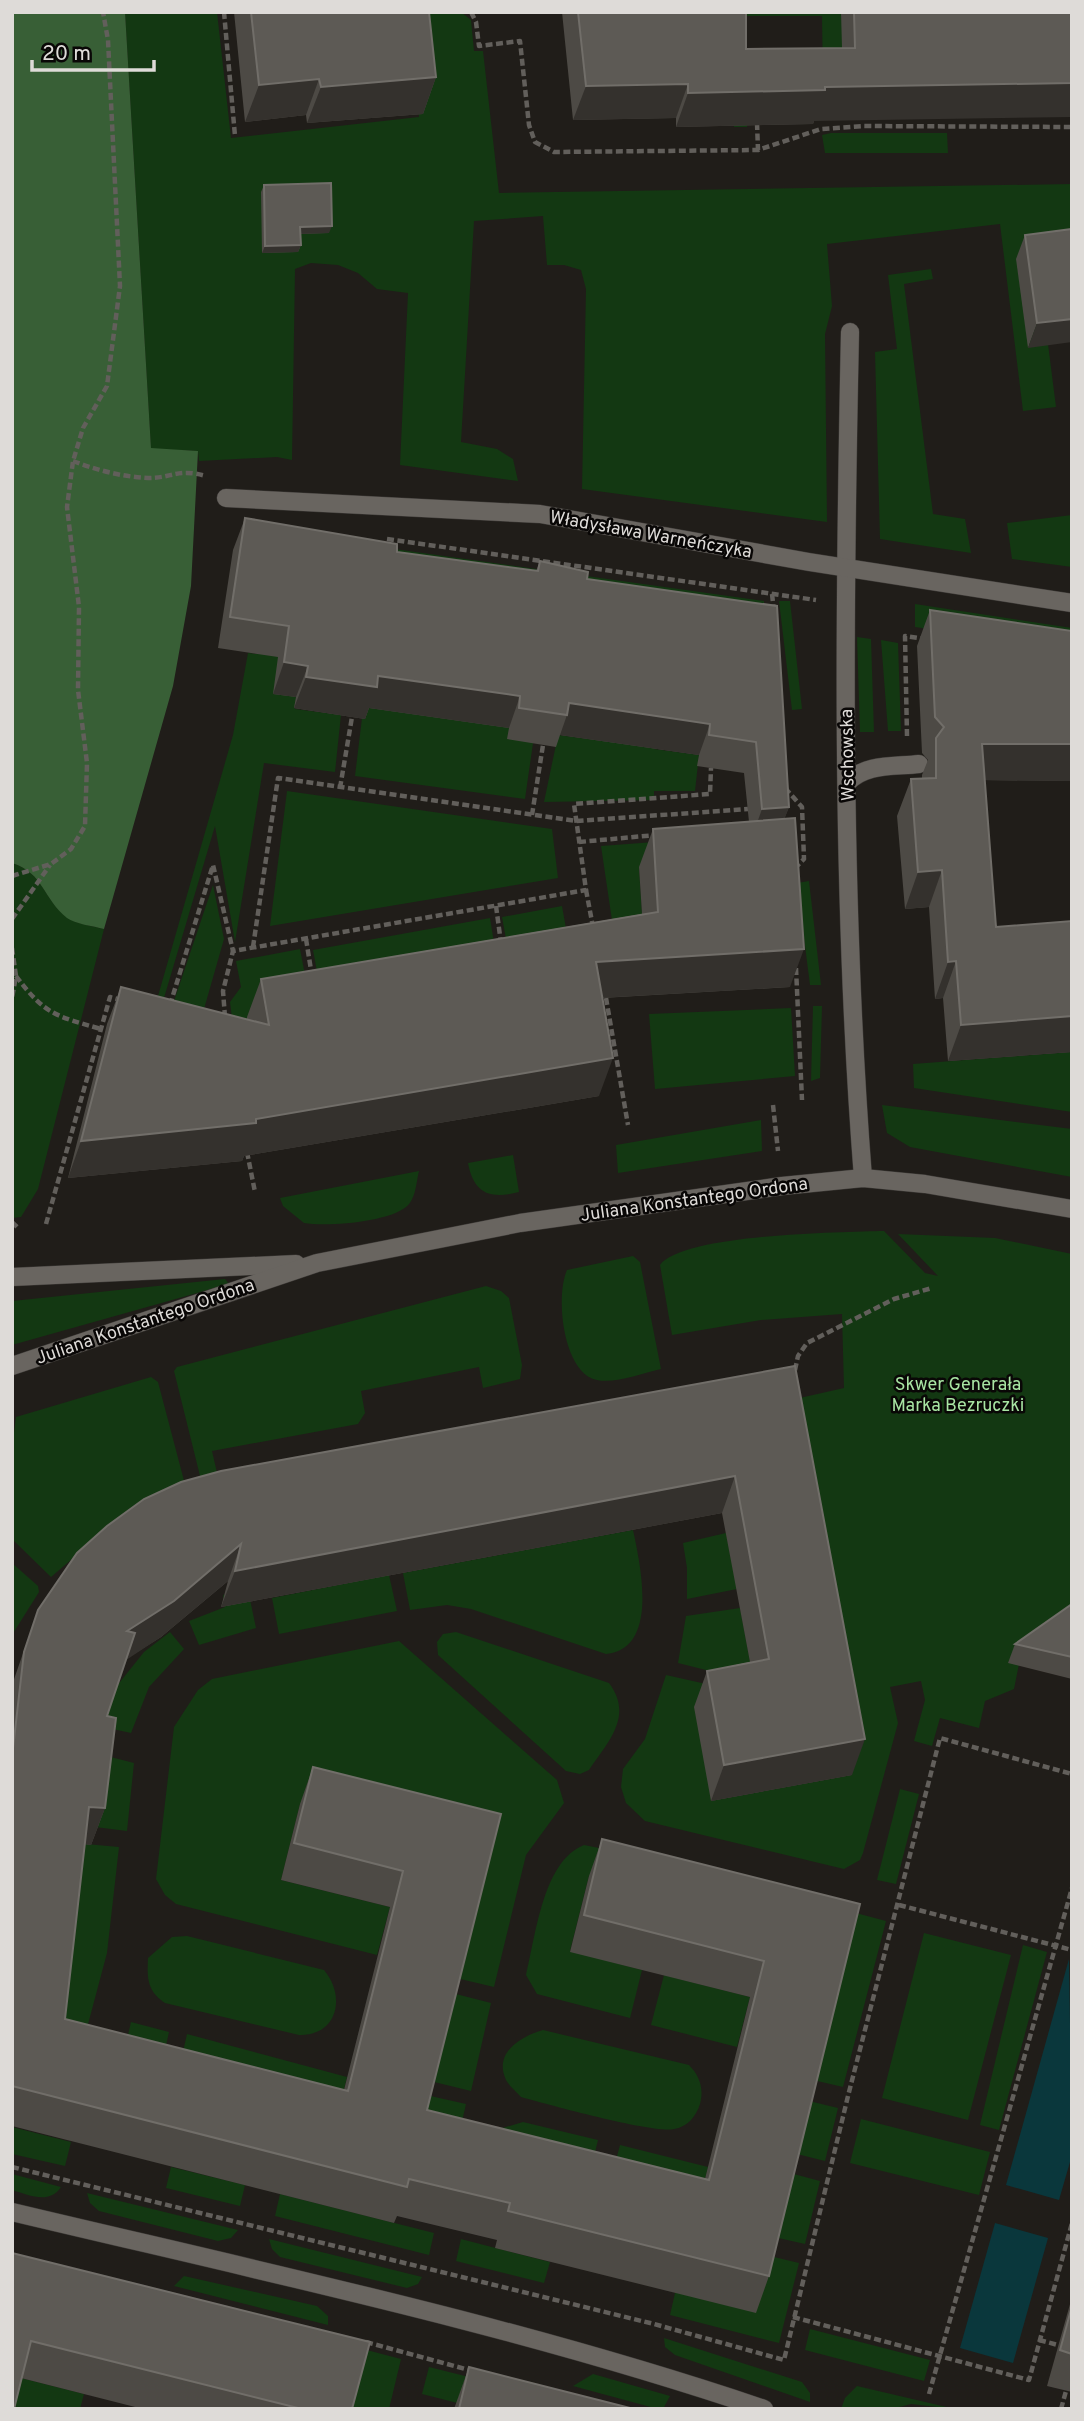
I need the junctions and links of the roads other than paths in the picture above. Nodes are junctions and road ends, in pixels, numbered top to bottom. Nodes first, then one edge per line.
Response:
1 (850, 332) dead end
2 (226, 498) road end
3 (845, 567) junction
4 (1072, 603) edge
5 (846, 748) junction
6 (847, 783) junction
7 (863, 1178) junction
8 (1072, 1209) edge
9 (317, 1263) junction
10 (12, 1277) edge
11 (12, 1366) edge
12 (12, 2212) edge
13 (764, 2409) edge

1 - 3 street, Wschowska
2 - 3 street, Władysława Warneńczyka
3 - 4 street, Władysława Warneńczyka
3 - 5 street, Wschowska
5 - 6 street, Wschowska
5 - 6 street
6 - 7 street, Wschowska
7 - 8 street, Juliana Konstantego Ordona
7 - 9 street, Juliana Konstantego Ordona
9 - 10 street, Juliana Konstantego Ordona
9 - 11 street, Juliana Konstantego Ordona
12 - 13 street

